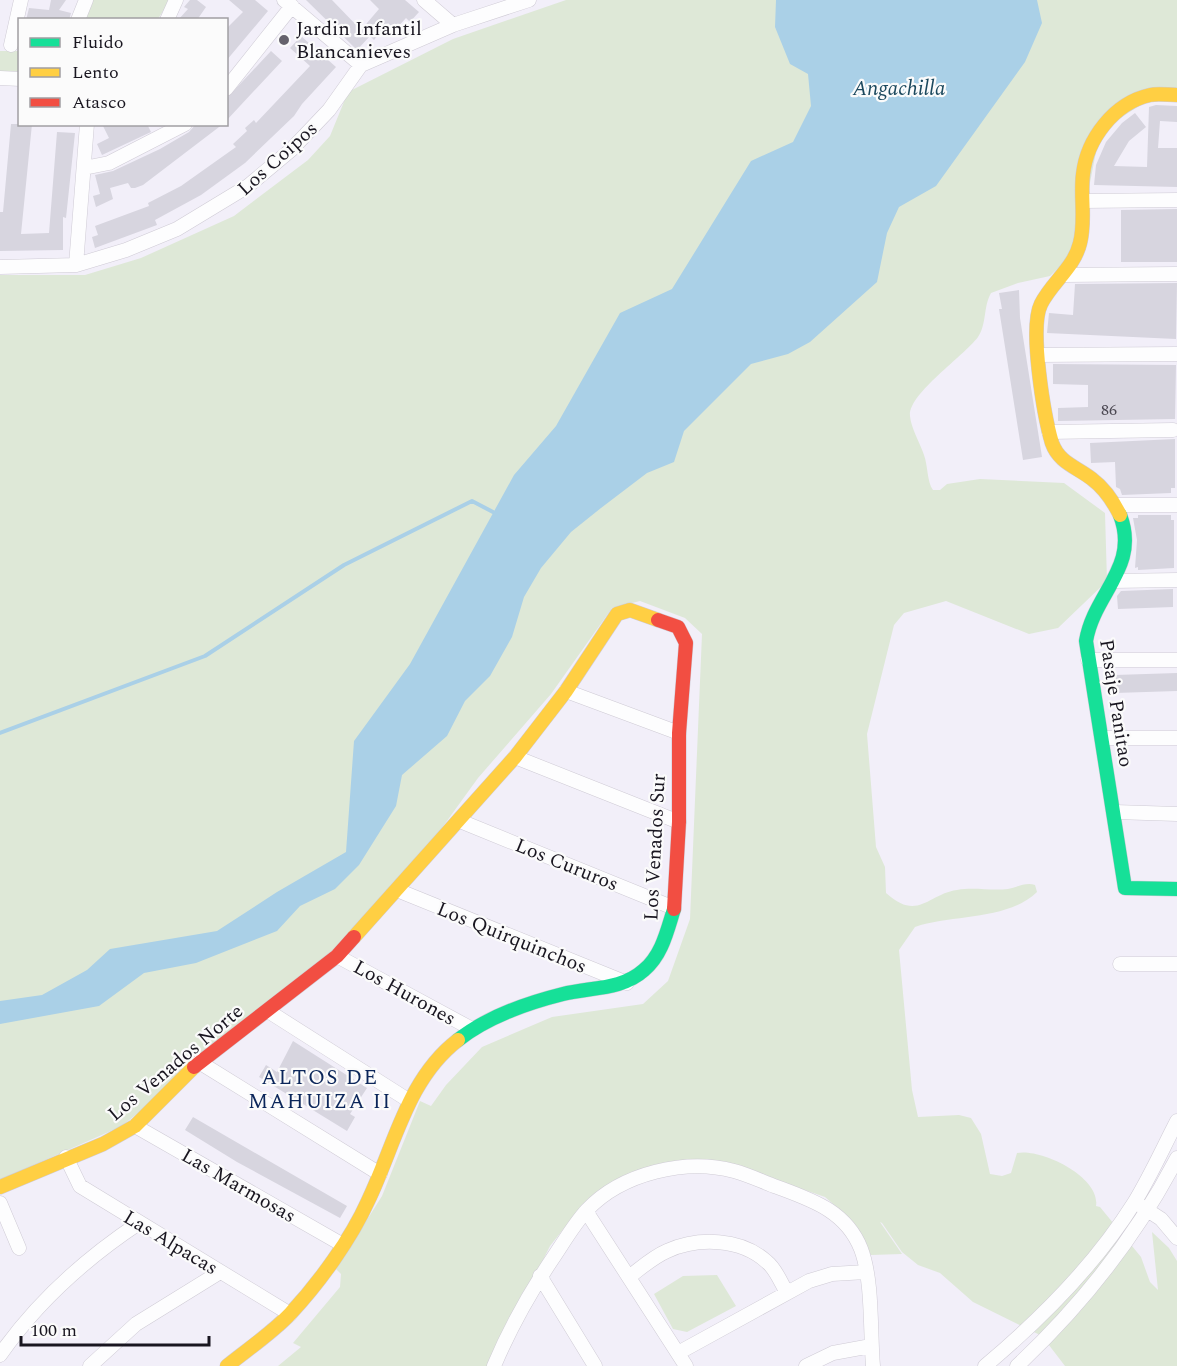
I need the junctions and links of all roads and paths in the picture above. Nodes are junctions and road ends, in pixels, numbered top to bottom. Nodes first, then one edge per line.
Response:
1 (21, 0) edge
2 (86, 0) edge
3 (176, 0) edge
4 (424, 0) edge
5 (529, 0) edge
6 (288, 3) edge
7 (79, 18) edge
8 (168, 18) edge
9 (453, 25) junction
10 (10, 45) edge
11 (361, 65) junction
12 (18, 79) edge
13 (0, 82) edge
14 (228, 86) edge
15 (1177, 95) edge
16 (87, 126) edge
17 (181, 126) edge
18 (84, 168) junction
19 (1177, 200) edge
20 (1083, 201) junction
21 (76, 265) junction
22 (0, 267) edge
23 (1176, 274) edge
24 (1064, 275) junction
25 (1177, 354) edge
26 (1038, 355) junction
27 (1173, 430) dead end
28 (1049, 432) junction
29 (1115, 505) junction
30 (1177, 505) edge
31 (1177, 580) edge
32 (1113, 581) junction
33 (1088, 660) junction
34 (1177, 660) edge
35 (566, 691) junction
36 (679, 733) junction
37 (1102, 738) junction
38 (1177, 738) edge
39 (514, 757) junction
40 (1115, 812) junction
41 (1177, 814) edge
42 (460, 821) junction
43 (679, 822) junction
44 (1177, 889) edge
45 (397, 890) junction
46 (379, 908) joint
47 (674, 908) junction
48 (337, 956) junction
49 (1120, 964) dead end
50 (1177, 964) edge
51 (627, 983) junction
52 (268, 1011) junction
53 (472, 1029) junction
54 (199, 1062) junction
55 (408, 1100) junction
56 (1177, 1121) edge
57 (135, 1126) junction
58 (66, 1158) junction
59 (1177, 1158) edge
60 (380, 1174) junction
61 (0, 1187) edge
62 (1134, 1202) junction
63 (0, 1203) edge
64 (1148, 1210) junction
65 (586, 1211) junction
66 (139, 1223) junction
67 (1177, 1238) edge
68 (342, 1245) junction
69 (19, 1248) dead end
70 (220, 1272) junction
71 (866, 1272) junction
72 (540, 1276) junction
73 (628, 1277) junction
74 (787, 1293) junction
75 (290, 1314) junction
76 (871, 1346) junction
77 (678, 1353) junction
78 (0, 1355) edge
79 (500, 1363) edge
80 (90, 1366) edge
81 (226, 1366) edge
82 (595, 1366) edge
83 (686, 1366) edge
84 (806, 1366) edge
85 (873, 1366) edge
86 (985, 1366) edge
87 (1017, 1366) edge

1 - 10 street
2 - 7 street
3 - 8 street
4 - 9 street
5 - 9 street, Los Coipos
6 - 11 street
6 - 14 street
9 - 11 street, Los Coipos
11 - 21 street, Los Coipos
12 - 13 street
15 - 20 street, Pasaje Panitao
16 - 18 street
17 - 18 street
18 - 21 street
19 - 20 street
20 - 24 street, Pasaje Panitao
21 - 22 street, Los Coipos
23 - 24 street
24 - 26 street, Pasaje Panitao
25 - 26 street
26 - 28 street, Pasaje Panitao
27 - 28 street
28 - 29 street, Pasaje Panitao
29 - 30 street
29 - 32 street, Pasaje Panitao
31 - 32 street
32 - 33 street, Pasaje Panitao
33 - 34 street
33 - 37 street, Pasaje Panitao
35 - 36 street
35 - 36 street, Los Venados Sur
35 - 39 street, Los Venados Sur
36 - 43 street, Los Venados Sur
37 - 38 street
37 - 40 street, Pasaje Panitao
39 - 42 street, Los Venados Sur
39 - 43 street
40 - 41 street
40 - 44 street, Pasaje Panitao
42 - 45 street, Los Venados Sur
42 - 47 street, Los Cururos
43 - 47 street, Los Venados Sur
45 - 46 street, Los Venados Sur
45 - 51 street, Los Quirquinchos
46 - 48 street, Los Venados Norte
47 - 51 street, Los Venados Sur
48 - 52 street, Los Venados Norte
48 - 53 street, Los Hurones
49 - 50 street
51 - 53 street, Los Venados Sur
52 - 54 street, Los Venados Norte
52 - 55 street
53 - 55 street, Los Venados Sur
54 - 57 street, Los Venados Norte
54 - 60 street
55 - 60 street, Los Venados Sur
56 - 62 street
57 - 58 street, Los Venados Norte
57 - 68 street, Las Marmosas
58 - 61 street, Los Venados Norte
58 - 66 street, Las Alpacas
59 - 64 street
60 - 68 street, Los Venados Sur
62 - 64 street
62 - 86 street
63 - 69 street
64 - 67 street
64 - 87 street
65 - 71 street
65 - 72 street
65 - 73 street
66 - 70 street, Las Alpacas
66 - 78 street
68 - 75 street, Los Venados Sur
70 - 75 street, Las Alpacas
70 - 80 street
71 - 74 street
71 - 76 street
72 - 79 street
72 - 82 street
73 - 74 street
73 - 77 street
74 - 77 street
75 - 81 street, Los Venados Sur
76 - 84 street
76 - 85 street
77 - 83 street

